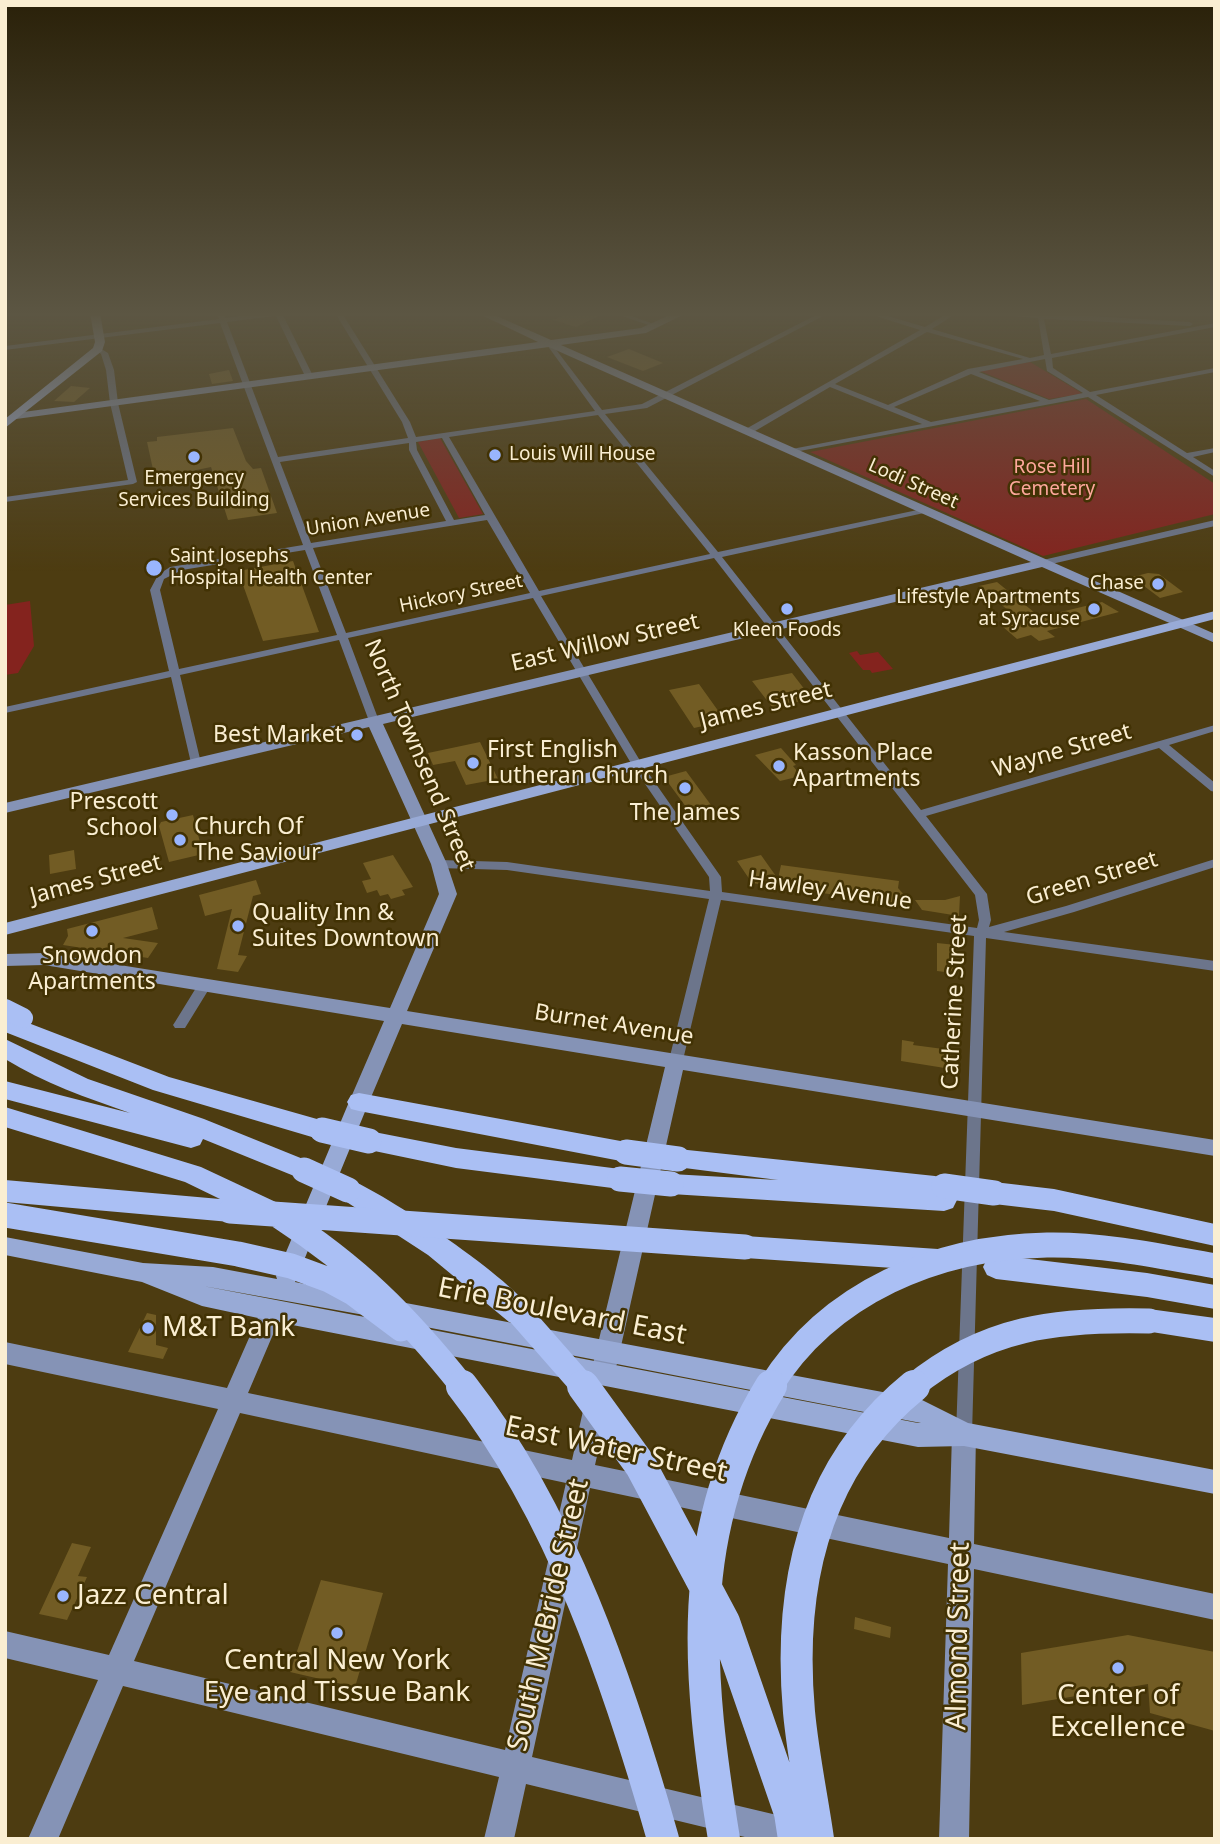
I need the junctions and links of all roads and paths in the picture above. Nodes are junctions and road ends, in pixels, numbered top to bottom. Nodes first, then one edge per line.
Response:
1 (34, 399) edge
2 (114, 399) edge
3 (143, 399) edge
4 (252, 399) edge
5 (391, 399) edge
6 (590, 399) edge
7 (659, 399) edge
8 (674, 399) edge
9 (806, 399) edge
10 (868, 399) edge
11 (907, 399) edge
12 (1041, 399) edge
13 (1065, 399) edge
14 (1094, 399) edge
15 (1048, 402) junction
16 (114, 403) junction
17 (889, 407) junction
18 (600, 412) junction
19 (11, 417) edge
20 (5, 425) edge
21 (932, 425) junction
22 (747, 432) junction
23 (444, 435) junction
24 (413, 440) junction
25 (1215, 450) edge
26 (792, 451) junction
27 (1185, 456) junction
28 (276, 460) junction
29 (1215, 475) edge
30 (5, 500) edge
31 (924, 510) junction
32 (490, 517) junction
33 (1215, 523) edge
34 (452, 524) junction
35 (307, 547) junction
36 (277, 552) joint
37 (717, 556) junction
38 (1043, 563) junction
39 (169, 571) joint
40 (536, 596) junction
41 (1215, 615) edge
42 (1181, 624) junction
43 (772, 626) junction
44 (342, 638) junction
45 (1215, 639) edge
46 (580, 671) junction
47 (175, 674) junction
48 (5, 710) edge
49 (840, 712) junction
50 (374, 721) junction
51 (1215, 728) edge
52 (1160, 743) junction
53 (196, 763) junction
54 (638, 765) junction
55 (1215, 789) edge
56 (5, 808) edge
57 (920, 814) junction
58 (418, 822) junction
59 (1215, 863) edge
60 (439, 864) junction
61 (716, 896) junction
62 (5, 929) edge
63 (981, 934) junction
64 (5, 960) edge
65 (1215, 966) edge
66 (204, 986) junction
67 (398, 1016) junction
68 (11, 1018) edge
69 (180, 1025) dead end
70 (5, 1048) edge
71 (676, 1060) junction
72 (17, 1093) edge
73 (359, 1102) junction
74 (972, 1107) junction
75 (17, 1120) edge
76 (1215, 1147) edge
77 (304, 1170) junction
78 (5, 1180) edge
79 (5, 1191) edge
80 (944, 1193) junction
81 (127, 1203) junction
82 (5, 1215) edge
83 (1215, 1236) edge
84 (5, 1246) edge
85 (1215, 1266) edge
86 (1215, 1297) edge
87 (276, 1301) junction
88 (1215, 1330) edge
89 (5, 1353) edge
90 (606, 1362) junction
91 (445, 1367) junction
92 (232, 1402) junction
93 (964, 1434) junction
94 (580, 1475) junction
95 (1215, 1482) edge
96 (961, 1555) junction
97 (1215, 1607) edge
98 (5, 1644) edge
99 (116, 1670) junction
100 (516, 1766) junction
101 (43, 1839) edge
102 (499, 1839) edge
103 (663, 1839) edge
104 (724, 1839) edge
105 (794, 1839) edge
106 (816, 1839) edge
107 (954, 1839) edge

1 - 19 main road
2 - 16 street
3 - 16 street
4 - 28 street, North Townsend Street
5 - 24 street
6 - 18 street, Catherine Street
7 - 18 street
8 - 22 street, Lodi Street
9 - 22 street
10 - 17 street
11 - 17 street
12 - 15 street
13 - 15 street
14 - 27 street
15 - 21 street
16 - 19 street
16 - 30 street
17 - 21 street
18 - 23 street
18 - 37 street, Catherine Street
19 - 20 main road
21 - 26 street
22 - 26 street, Lodi Street
23 - 24 street
23 - 32 street
24 - 28 street
24 - 34 street
25 - 27 street
26 - 31 street, Lodi Street
27 - 29 street
28 - 35 street, North Townsend Street
31 - 37 street, Hickory Street
31 - 38 street, Lodi Street
32 - 34 street, Union Avenue
32 - 40 street
33 - 38 street, East Willow Street
34 - 35 street, Union Avenue
35 - 36 street, Union Avenue
35 - 44 street, North Townsend Street
36 - 39 street, Union Avenue
37 - 40 street, Hickory Street
37 - 43 street, Catherine Street
38 - 42 street, Lodi Street
38 - 43 street, East Willow Street
39 - 47 street
40 - 44 street, Hickory Street
40 - 46 street
41 - 42 main road, James Street
42 - 45 street, Lodi Street
42 - 49 main road, James Street
43 - 46 street, East Willow Street
43 - 49 street, Catherine Street
44 - 47 street, Hickory Street
44 - 50 street, North Townsend Street
46 - 50 street, East Willow Street
46 - 54 street
47 - 48 street, Hickory Street
47 - 53 street
49 - 54 main road, James Street
49 - 57 street, Catherine Street
50 - 53 street, East Willow Street
50 - 58 street, North Townsend Street
51 - 52 street, Wayne Street
52 - 55 street
52 - 57 street, Wayne Street
53 - 56 street, East Willow Street
54 - 58 main road, James Street
54 - 61 street
57 - 63 street, Catherine Street
58 - 60 street, North Townsend Street
58 - 62 main road, James Street
59 - 63 street, Green Street
60 - 61 street, Hawley Avenue
60 - 67 street, North Townsend Street
61 - 63 street, Hawley Avenue
61 - 71 street
63 - 65 street, Hawley Avenue
63 - 74 street, Catherine Street
64 - 66 street, Burnet Avenue
66 - 67 street, Burnet Avenue
66 - 69 street
67 - 71 street, Burnet Avenue
67 - 73 street, North Townsend Street
68 - 80 highway, bridge
70 - 77 highway
71 - 74 street, Burnet Avenue
71 - 90 street, South McBride Street
72 - 77 highway
73 - 80 highway, bridge
73 - 87 main road, North Townsend Street
74 - 76 street, Burnet Avenue
74 - 93 street, Catherine Street
75 - 91 highway, bridge
77 - 105 highway, bridge
78 - 81 highway
79 - 81 highway
80 - 83 highway
81 - 86 highway, bridge
82 - 91 highway, bridge
84 - 87 main road
85 - 104 highway, bridge
87 - 90 main road
87 - 92 street
88 - 106 highway, bridge
89 - 92 street, East Water Street
90 - 93 main road
90 - 94 street, South McBride Street
91 - 103 highway, bridge
92 - 94 street, East Water Street
92 - 99 street
93 - 95 main road
93 - 96 street, Almond Street
94 - 96 street, East Water Street
94 - 100 street, South McBride Street
96 - 97 street, East Water Street
96 - 107 street, Almond Street
98 - 99 street
99 - 100 street
99 - 101 street
100 - 102 street, South McBride Street
100 - 106 street

